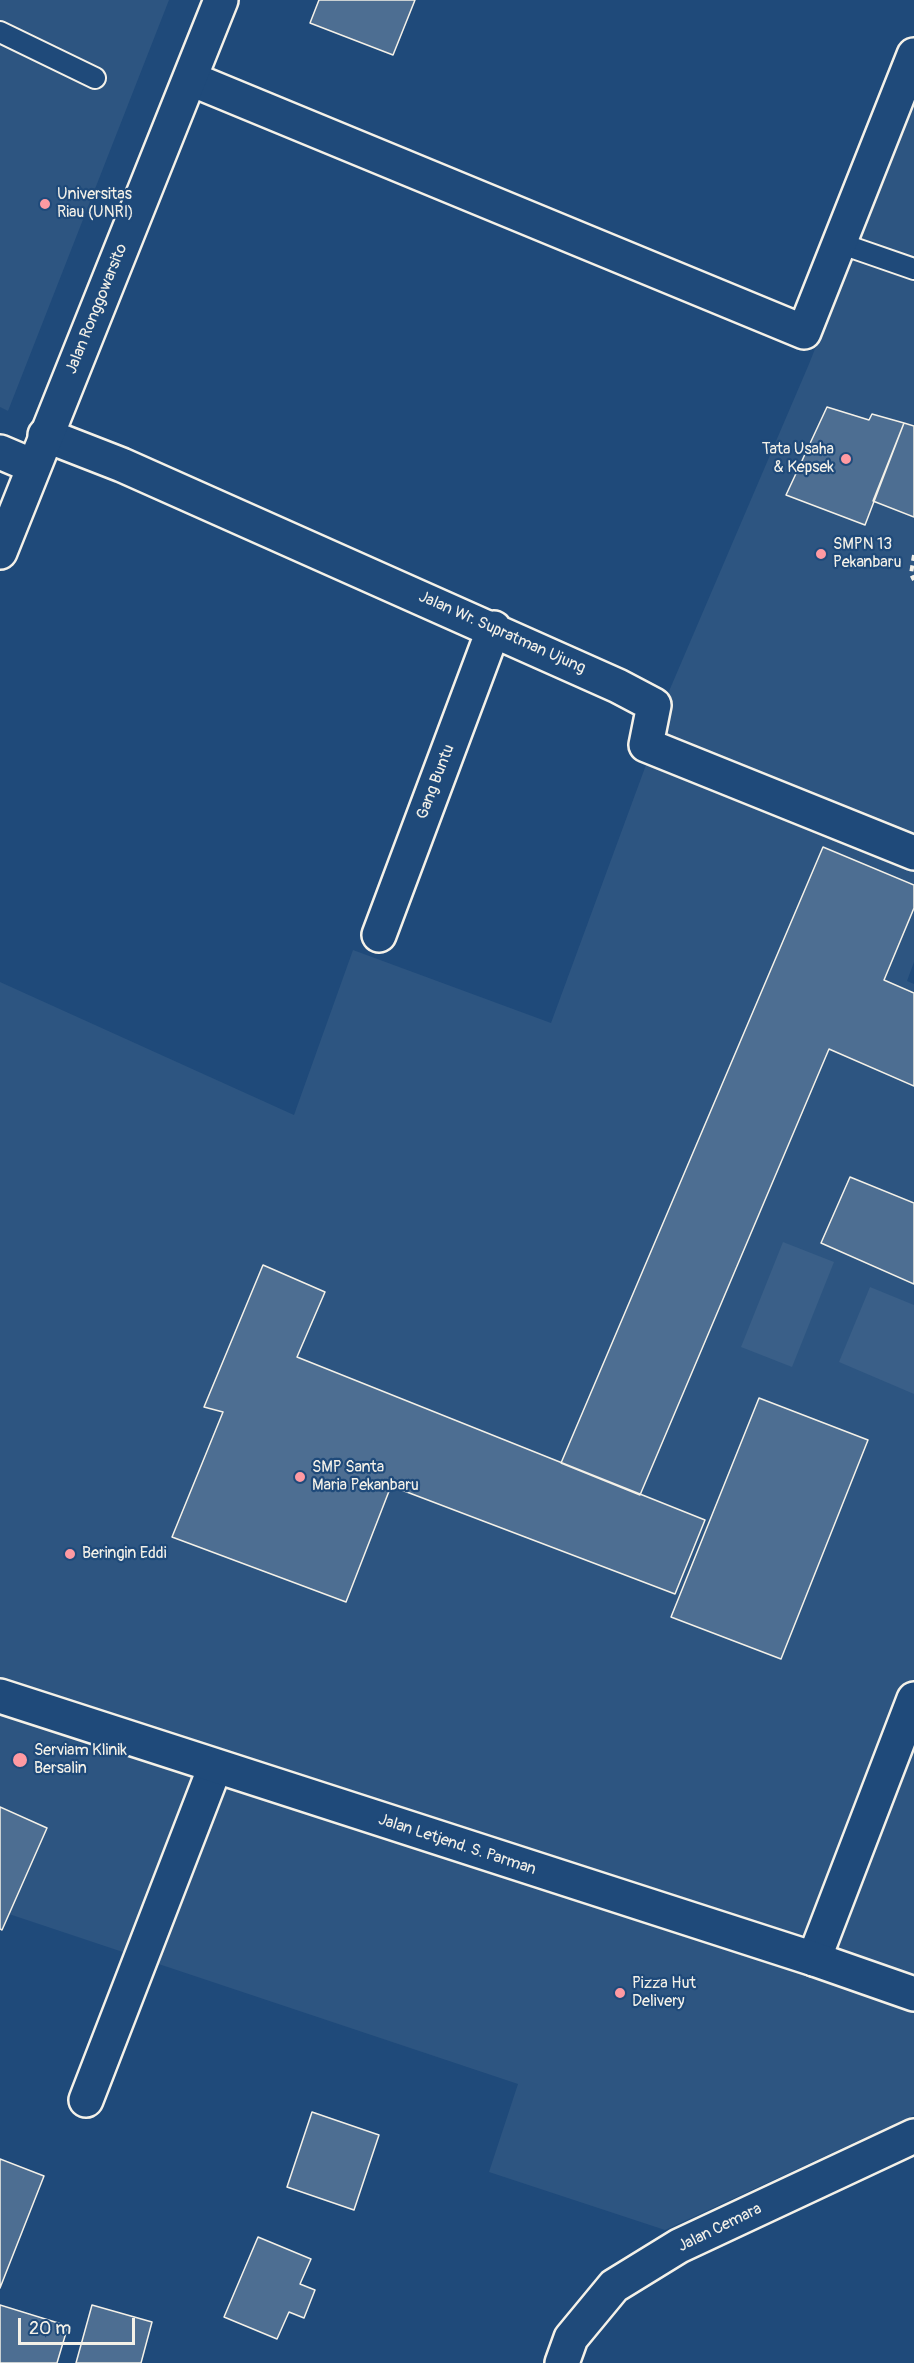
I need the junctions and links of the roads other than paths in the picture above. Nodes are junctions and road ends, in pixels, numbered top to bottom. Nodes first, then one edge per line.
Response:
1 (221, 0) edge
2 (0, 32) edge
3 (914, 55) edge
4 (95, 78) dead end
5 (191, 79) junction
6 (839, 243) junction
7 (914, 269) edge
8 (45, 435) junction
9 (0, 452) edge
10 (33, 466) junction
11 (7, 514) edge
12 (0, 552) edge
13 (494, 628) junction
14 (914, 853) edge
15 (378, 935) dead end
16 (0, 1696) edge
17 (914, 1698) edge
18 (215, 1767) junction
19 (814, 1959) junction
20 (914, 1994) edge
21 (86, 2100) dead end
22 (914, 2136) edge
23 (562, 2363) edge

1 - 5 street, Jalan Ronggowarsito
2 - 4 lane
3 - 6 street
5 - 6 street
5 - 8 street, Jalan Ronggowarsito
6 - 7 lane
8 - 10 street, Jalan Ronggowarsito
8 - 13 street, Jalan Wr. Supratman Ujung
9 - 10 street
10 - 11 street, Jalan Ronggowarsito
11 - 12 street, Jalan Ronggowarsito
13 - 14 street, Jalan Wr. Supratman Ujung
13 - 15 street, Gang Buntu
16 - 18 street, Jalan Letjend. S. Parman
17 - 19 street
18 - 19 street, Jalan Letjend. S. Parman
18 - 21 street
19 - 20 street, Jalan Letjend. S. Parman
22 - 23 street, Jalan Cemara

